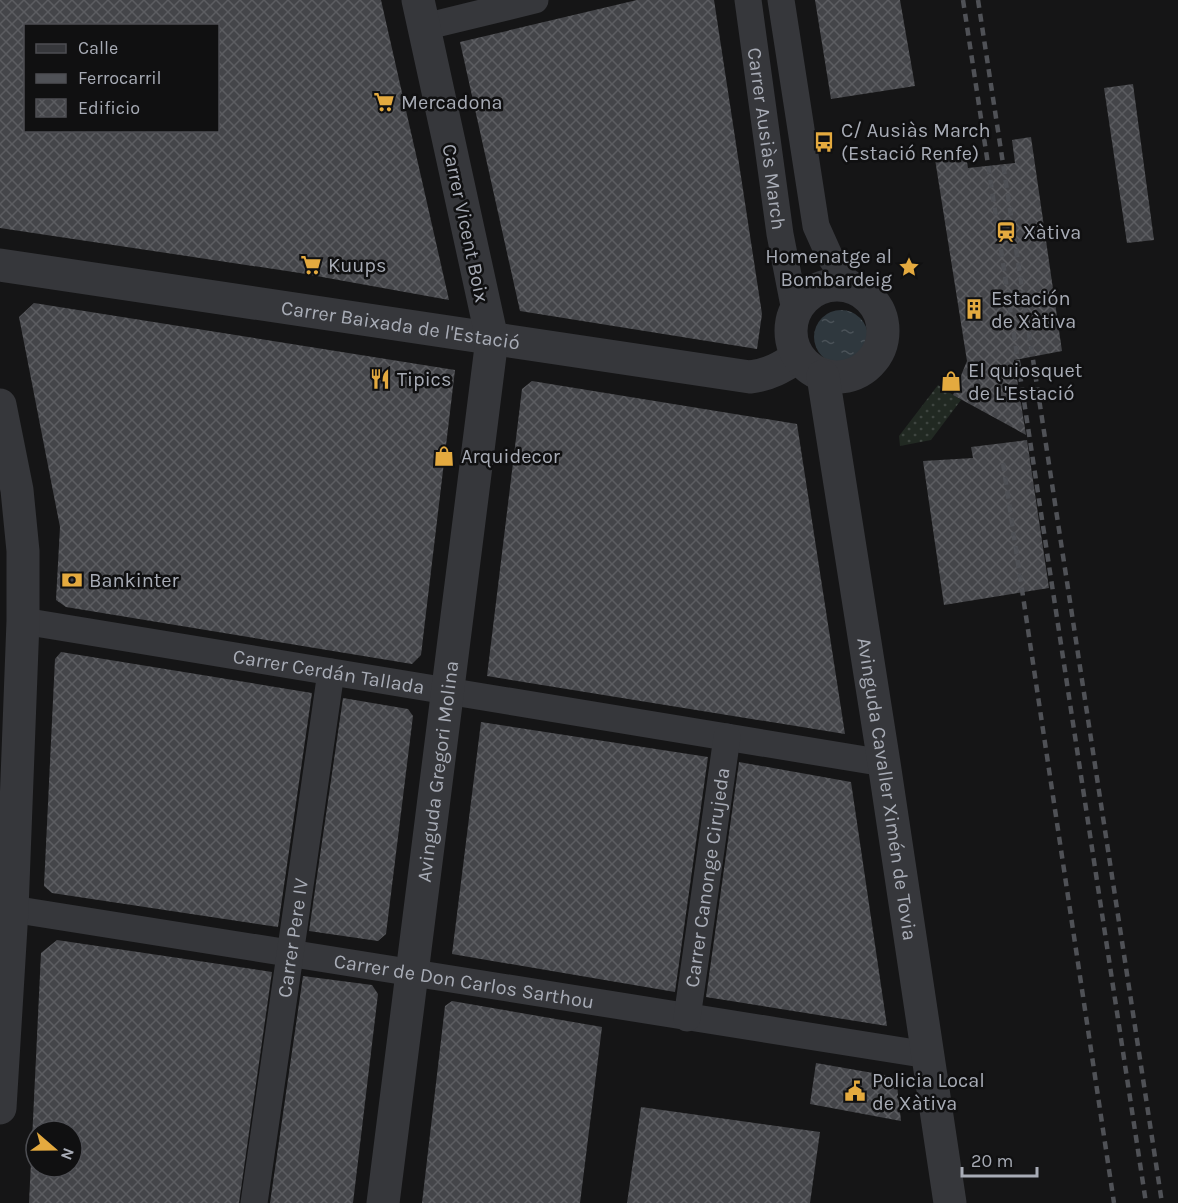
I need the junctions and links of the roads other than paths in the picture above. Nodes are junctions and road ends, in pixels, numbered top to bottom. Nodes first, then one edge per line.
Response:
1 (535, 0) edge
2 (748, 0) edge
3 (781, 0) edge
4 (421, 13) edge
5 (15, 267) edge
6 (0, 286) edge
7 (850, 286) junction
8 (795, 311) junction
9 (492, 339) junction
10 (810, 366) junction
11 (0, 405) edge
12 (23, 621) junction
13 (331, 672) junction
14 (448, 691) junction
15 (727, 737) junction
16 (884, 763) junction
17 (6, 909) edge
18 (289, 953) junction
19 (411, 972) junction
20 (687, 1018) junction
21 (928, 1055) junction
22 (0, 1108) edge
23 (254, 1203) edge
24 (383, 1203) edge
25 (950, 1203) edge

1 - 4 street
2 - 8 street, Carrer Ausiàs March
3 - 7 street, Carrer Ausiàs March
4 - 9 street, Carrer Vicent Boix
5 - 6 street
5 - 9 street, Carrer Baixada de l'Estació
7 - 8 street
7 - 10 street
8 - 10 street
9 - 10 street, Carrer Baixada de l'Estació
9 - 14 street, Avinguda Gregori Molina
10 - 16 street, Avinguda Cavaller Ximén de Tovia
11 - 12 street
12 - 13 street, Carrer Cerdán Tallada
12 - 17 street
13 - 14 street, Carrer Cerdán Tallada
13 - 18 street, Carrer Pere IV
14 - 15 street, Carrer Cerdán Tallada
14 - 19 street, Avinguda Gregori Molina
15 - 16 street, Carrer Cerdán Tallada
15 - 20 street, Carrer Canonge Cirujeda
16 - 21 street, Avinguda Cavaller Ximén de Tovia
17 - 18 street, Carrer de Don Carlos Sarthou
17 - 22 street
18 - 19 street, Carrer de Don Carlos Sarthou
18 - 23 street, Carrer Pere IV
19 - 20 street, Carrer de Don Carlos Sarthou
19 - 24 street, Avinguda Gregori Molina
20 - 21 street, Carrer de Don Carlos Sarthou
21 - 25 street, Avinguda Cavaller Ximén de Tovia

